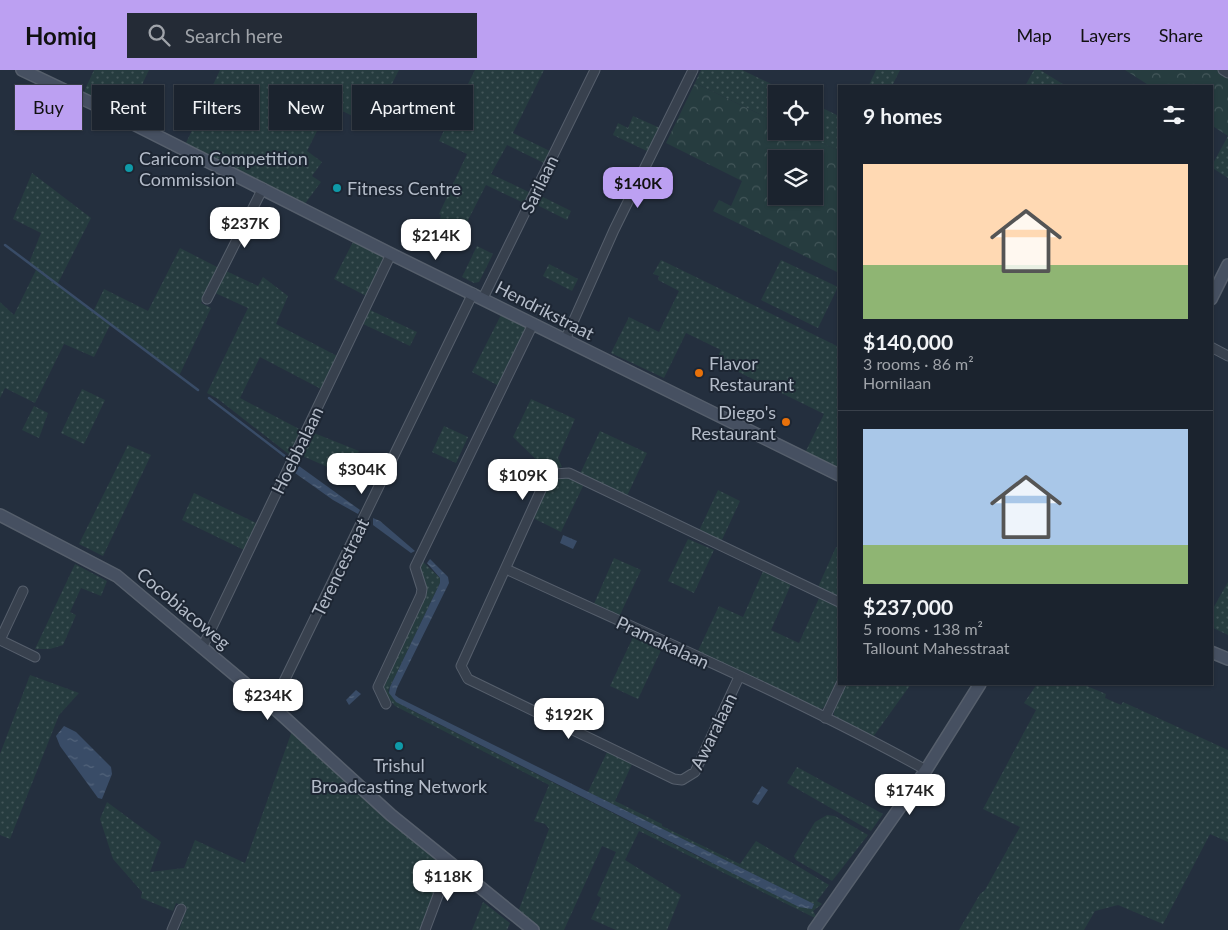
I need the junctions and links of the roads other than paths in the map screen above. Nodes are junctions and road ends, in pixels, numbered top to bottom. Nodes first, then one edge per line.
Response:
1 (22, 70) edge
2 (595, 70) edge
3 (693, 70) edge
4 (1223, 70) edge
5 (1228, 73) edge
6 (263, 188) junction
7 (391, 254) junction
8 (1228, 265) edge
9 (1213, 295) edge
10 (478, 296) junction
11 (207, 299) dead end
12 (533, 324) junction
13 (565, 340) junction
14 (1213, 348) edge
15 (1228, 356) edge
16 (838, 475) edge
17 (0, 515) edge
18 (506, 569) junction
19 (23, 592) dead end
20 (838, 602) edge
21 (0, 640) edge
22 (203, 646) junction
23 (1213, 653) edge
24 (35, 657) dead end
25 (1228, 659) edge
26 (739, 677) junction
27 (840, 685) edge
28 (979, 685) edge
29 (386, 704) dead end
30 (272, 706) junction
31 (825, 718) junction
32 (926, 770) junction
33 (453, 866) junction
34 (181, 909) dead end
35 (172, 930) edge
36 (426, 930) edge
37 (533, 930) edge
38 (814, 930) edge

1 - 6 street, Hendrikstraat
2 - 10 street, Sarilaan
3 - 13 street
4 - 5 street
6 - 7 street, Hendrikstraat
6 - 11 street
7 - 10 street, Hendrikstraat
7 - 22 street, Hoebbalaan
8 - 9 street
10 - 12 street, Hendrikstraat
10 - 30 street, Terencestraat
12 - 13 street, Hendrikstraat
12 - 29 street
13 - 16 street, Hendrikstraat
14 - 15 street
17 - 22 street, Cocobiacoweg
18 - 20 street, Awaralaan
18 - 26 street, Pramakalaan
18 - 26 street, Awaralaan
19 - 21 street
21 - 24 street
22 - 30 street, Cocobiacoweg
23 - 25 street
26 - 31 street, Pramakalaan
27 - 31 street
28 - 32 street
30 - 33 street, Cocobiacoweg
31 - 32 street, Pramakalaan
32 - 38 street
33 - 36 street
33 - 37 street, Cocobiacoweg
34 - 35 street

